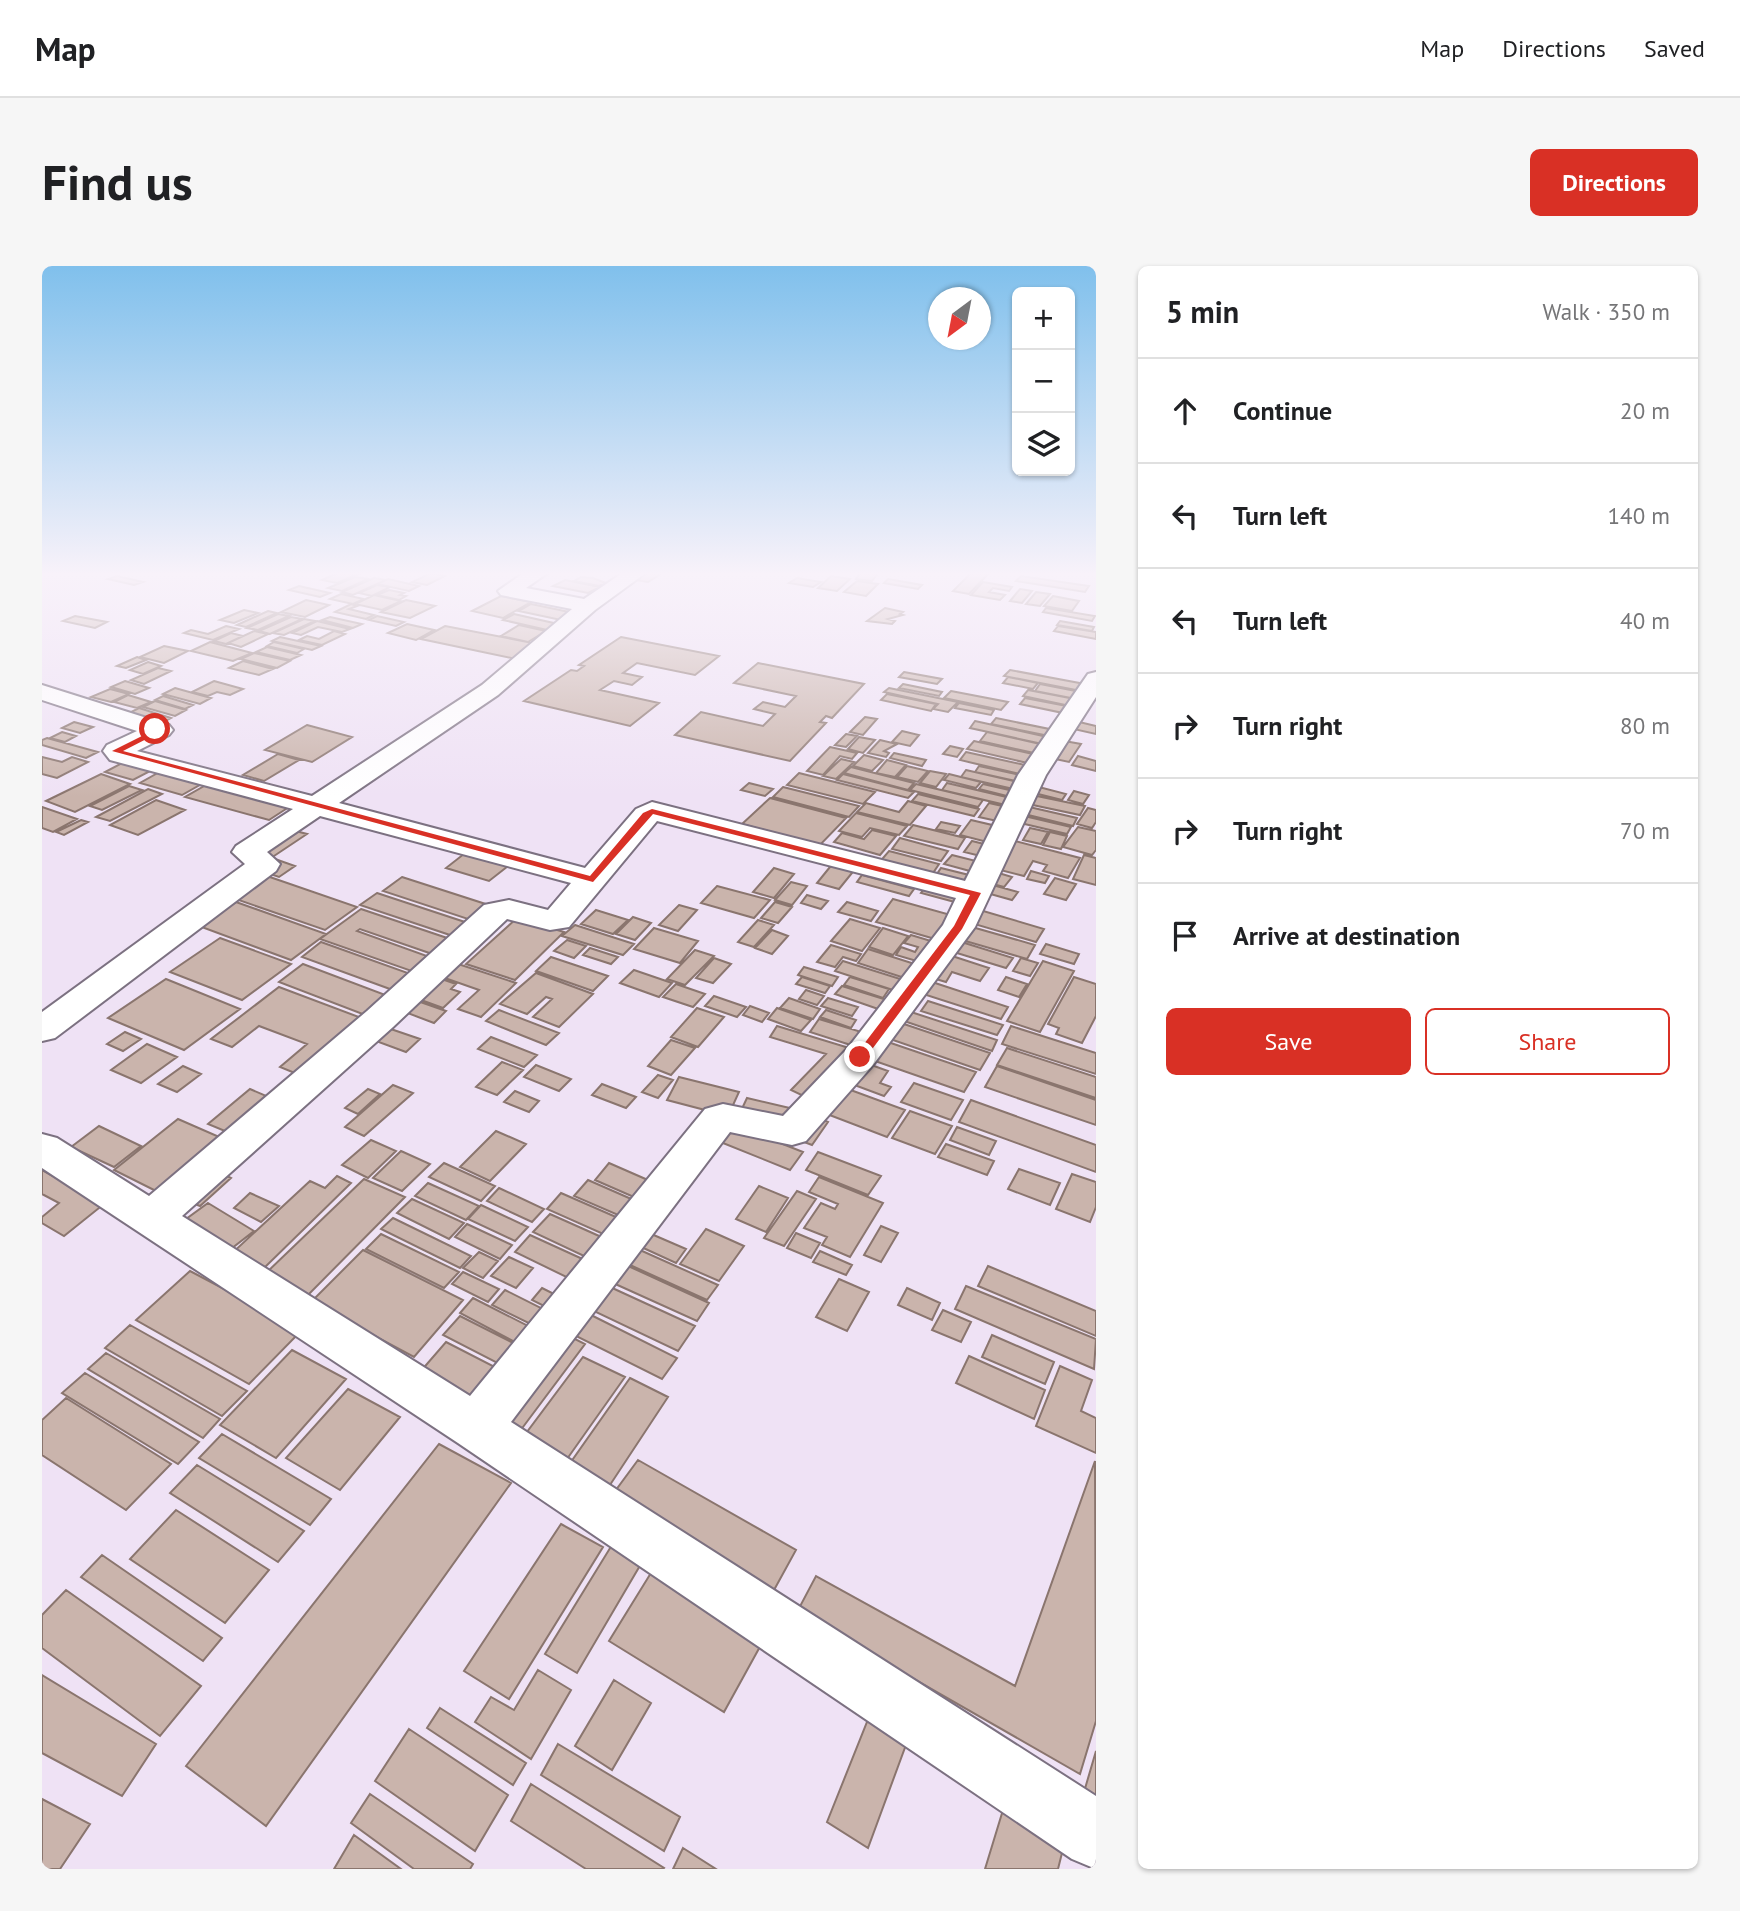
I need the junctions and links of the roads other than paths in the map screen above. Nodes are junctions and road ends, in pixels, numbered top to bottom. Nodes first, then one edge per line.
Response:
1 (540, 647) edge
2 (1092, 689) edge
3 (42, 692) edge
4 (318, 805) junction
5 (593, 879) junction
6 (976, 893) junction
7 (42, 1030) edge
8 (42, 1148) edge
9 (152, 1218) junction
10 (476, 1426) junction
11 (1096, 1835) edge

1 - 4 street
2 - 6 street
3 - 4 street
4 - 5 street
4 - 7 street
5 - 6 street
5 - 9 street
6 - 10 street
8 - 9 street
9 - 10 street
10 - 11 street

